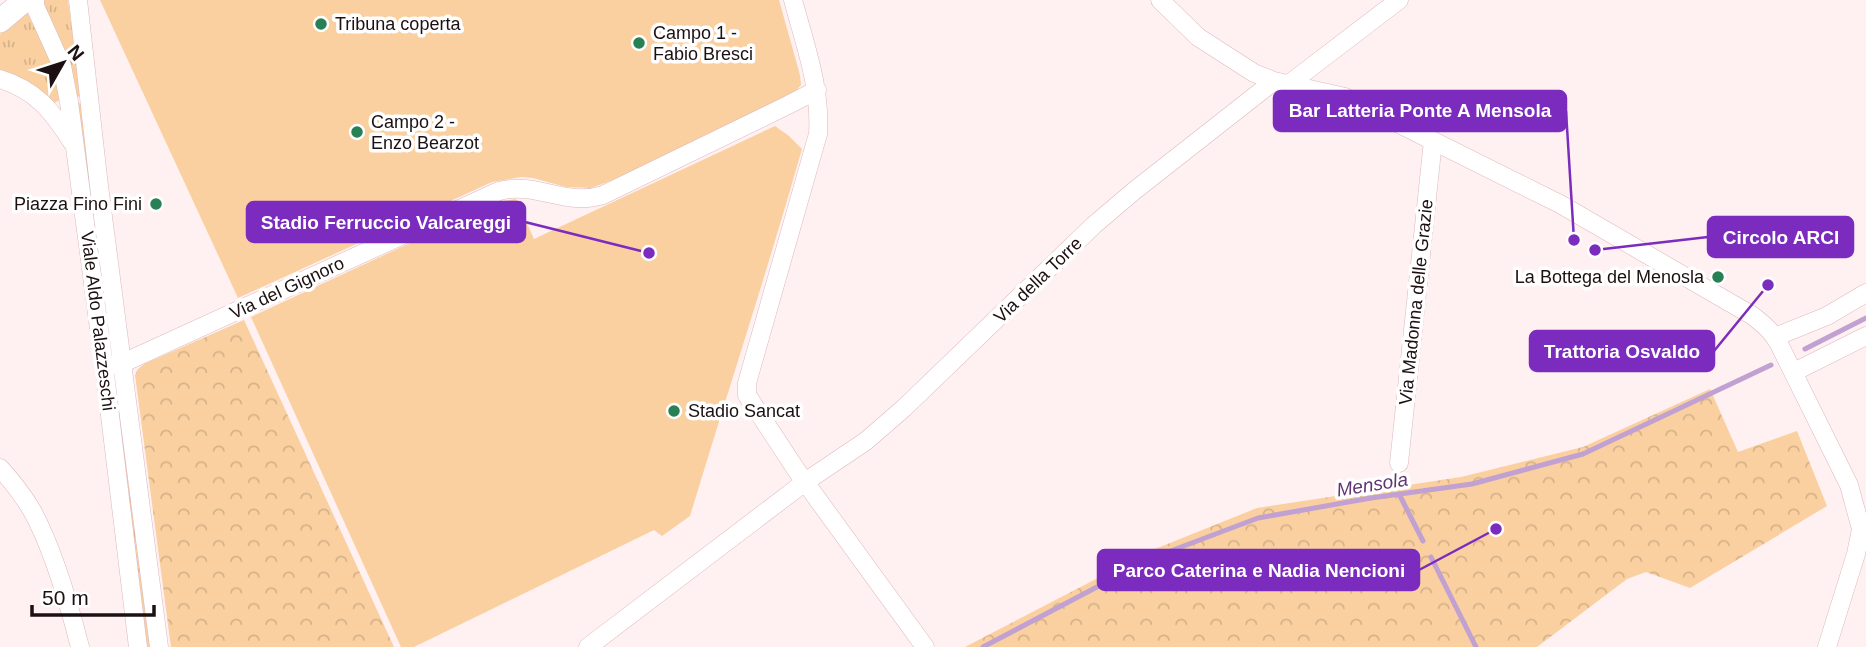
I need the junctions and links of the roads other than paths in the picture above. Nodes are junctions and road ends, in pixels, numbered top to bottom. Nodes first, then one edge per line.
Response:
1 (25, 0) edge
2 (34, 0) edge
3 (78, 0) edge
4 (793, 0) edge
5 (1160, 0) edge
6 (1389, 3) edge
7 (0, 21) edge
8 (0, 79) edge
9 (1281, 83) junction
10 (817, 90) junction
11 (1433, 141) junction
12 (76, 148) junction
13 (1866, 293) edge
14 (1866, 336) edge
15 (1777, 340) junction
16 (123, 363) junction
17 (104, 366) junction
18 (1793, 369) junction
19 (1399, 463) dead end
20 (0, 467) edge
21 (804, 482) junction
22 (80, 647) edge
23 (138, 647) edge
24 (159, 647) edge
25 (588, 647) edge
26 (925, 647) edge
27 (1827, 647) edge

1 - 7 main road
2 - 12 street, Viale Aldo Palazzeschi
3 - 16 street, Viale Aldo Palazzeschi
4 - 10 street
5 - 9 street
6 - 9 street, Via della Torre
8 - 12 street
9 - 11 street
9 - 21 street, Via della Torre
10 - 16 street, Via del Gignoro
10 - 21 street
11 - 15 street
11 - 19 street, Via Madonna delle Grazie
12 - 17 street, Viale Aldo Palazzeschi
13 - 15 street
14 - 18 street
15 - 18 street
16 - 17 street, Via del Gignoro
16 - 24 street, Viale Aldo Palazzeschi
17 - 23 street, Viale Aldo Palazzeschi
18 - 27 street
20 - 22 street
21 - 25 street, Via della Torre
21 - 26 street

